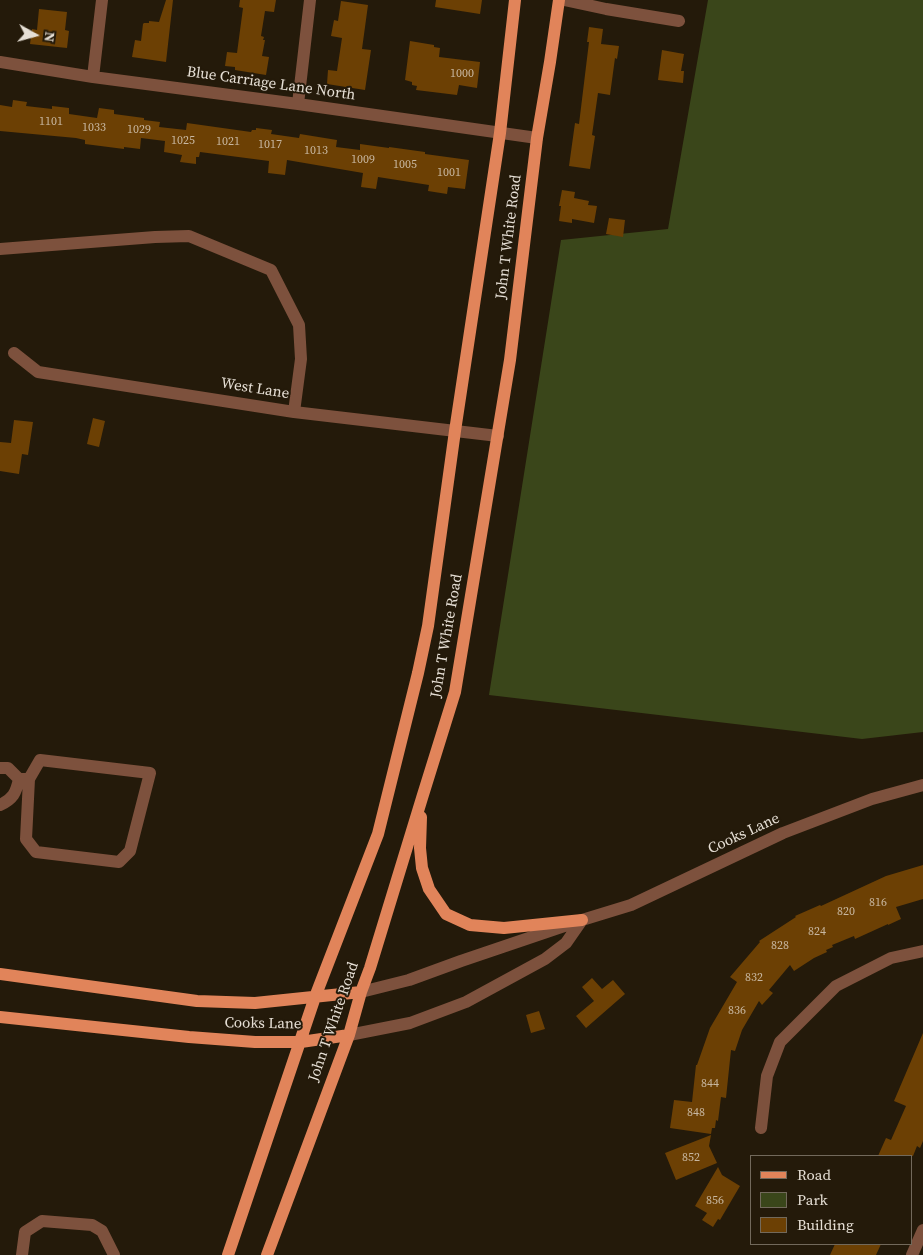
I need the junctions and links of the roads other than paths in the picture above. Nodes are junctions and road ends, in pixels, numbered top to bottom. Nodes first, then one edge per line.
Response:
1 (102, 0) edge
2 (310, 0) edge
3 (515, 0) edge
4 (559, 0) edge
5 (564, 0) edge
6 (680, 21) dead end
7 (0, 62) edge
8 (93, 77) junction
9 (298, 104) junction
10 (500, 133) junction
11 (537, 138) junction
12 (0, 249) edge
13 (14, 353) dead end
14 (294, 412) junction
15 (455, 431) junction
16 (498, 436) junction
17 (0, 768) edge
18 (24, 780) junction
19 (923, 786) edge
20 (422, 798) junction
21 (0, 805) edge
22 (582, 920) junction
23 (923, 950) edge
24 (0, 974) edge
25 (361, 992) junction
26 (315, 997) junction
27 (0, 1017) edge
28 (349, 1035) junction
29 (301, 1042) junction
30 (761, 1128) dead end
31 (923, 1230) edge
32 (22, 1255) edge
33 (114, 1255) edge
34 (228, 1255) edge
35 (267, 1255) edge
36 (912, 1255) edge

1 - 8 street
2 - 9 street
3 - 10 main road, John T White Road
4 - 11 main road, John T White Road
5 - 6 street
7 - 8 street, Blue Carriage Lane North
8 - 9 street, Blue Carriage Lane North
9 - 10 street, Blue Carriage Lane North
10 - 11 street, Blue Carriage Lane North
10 - 15 main road, John T White Road
11 - 16 main road, John T White Road
12 - 14 street
13 - 14 street, West Lane
14 - 15 street, West Lane
15 - 16 street, West Lane
15 - 26 main road, John T White Road
16 - 20 main road, John T White Road
17 - 18 street
18 - 18 street
18 - 21 street
19 - 22 street, Cooks Lane
20 - 22 main road
20 - 25 main road, John T White Road
22 - 25 street, Cooks Lane
22 - 28 street, Cooks Lane
23 - 30 street
24 - 26 main road, Cooks Lane
25 - 26 main road, Cooks Lane
25 - 28 main road, John T White Road
26 - 29 main road, John T White Road
27 - 29 main road, Cooks Lane
28 - 29 main road, Cooks Lane
28 - 35 main road, John T White Road
29 - 34 main road, John T White Road
31 - 36 street
32 - 33 street

